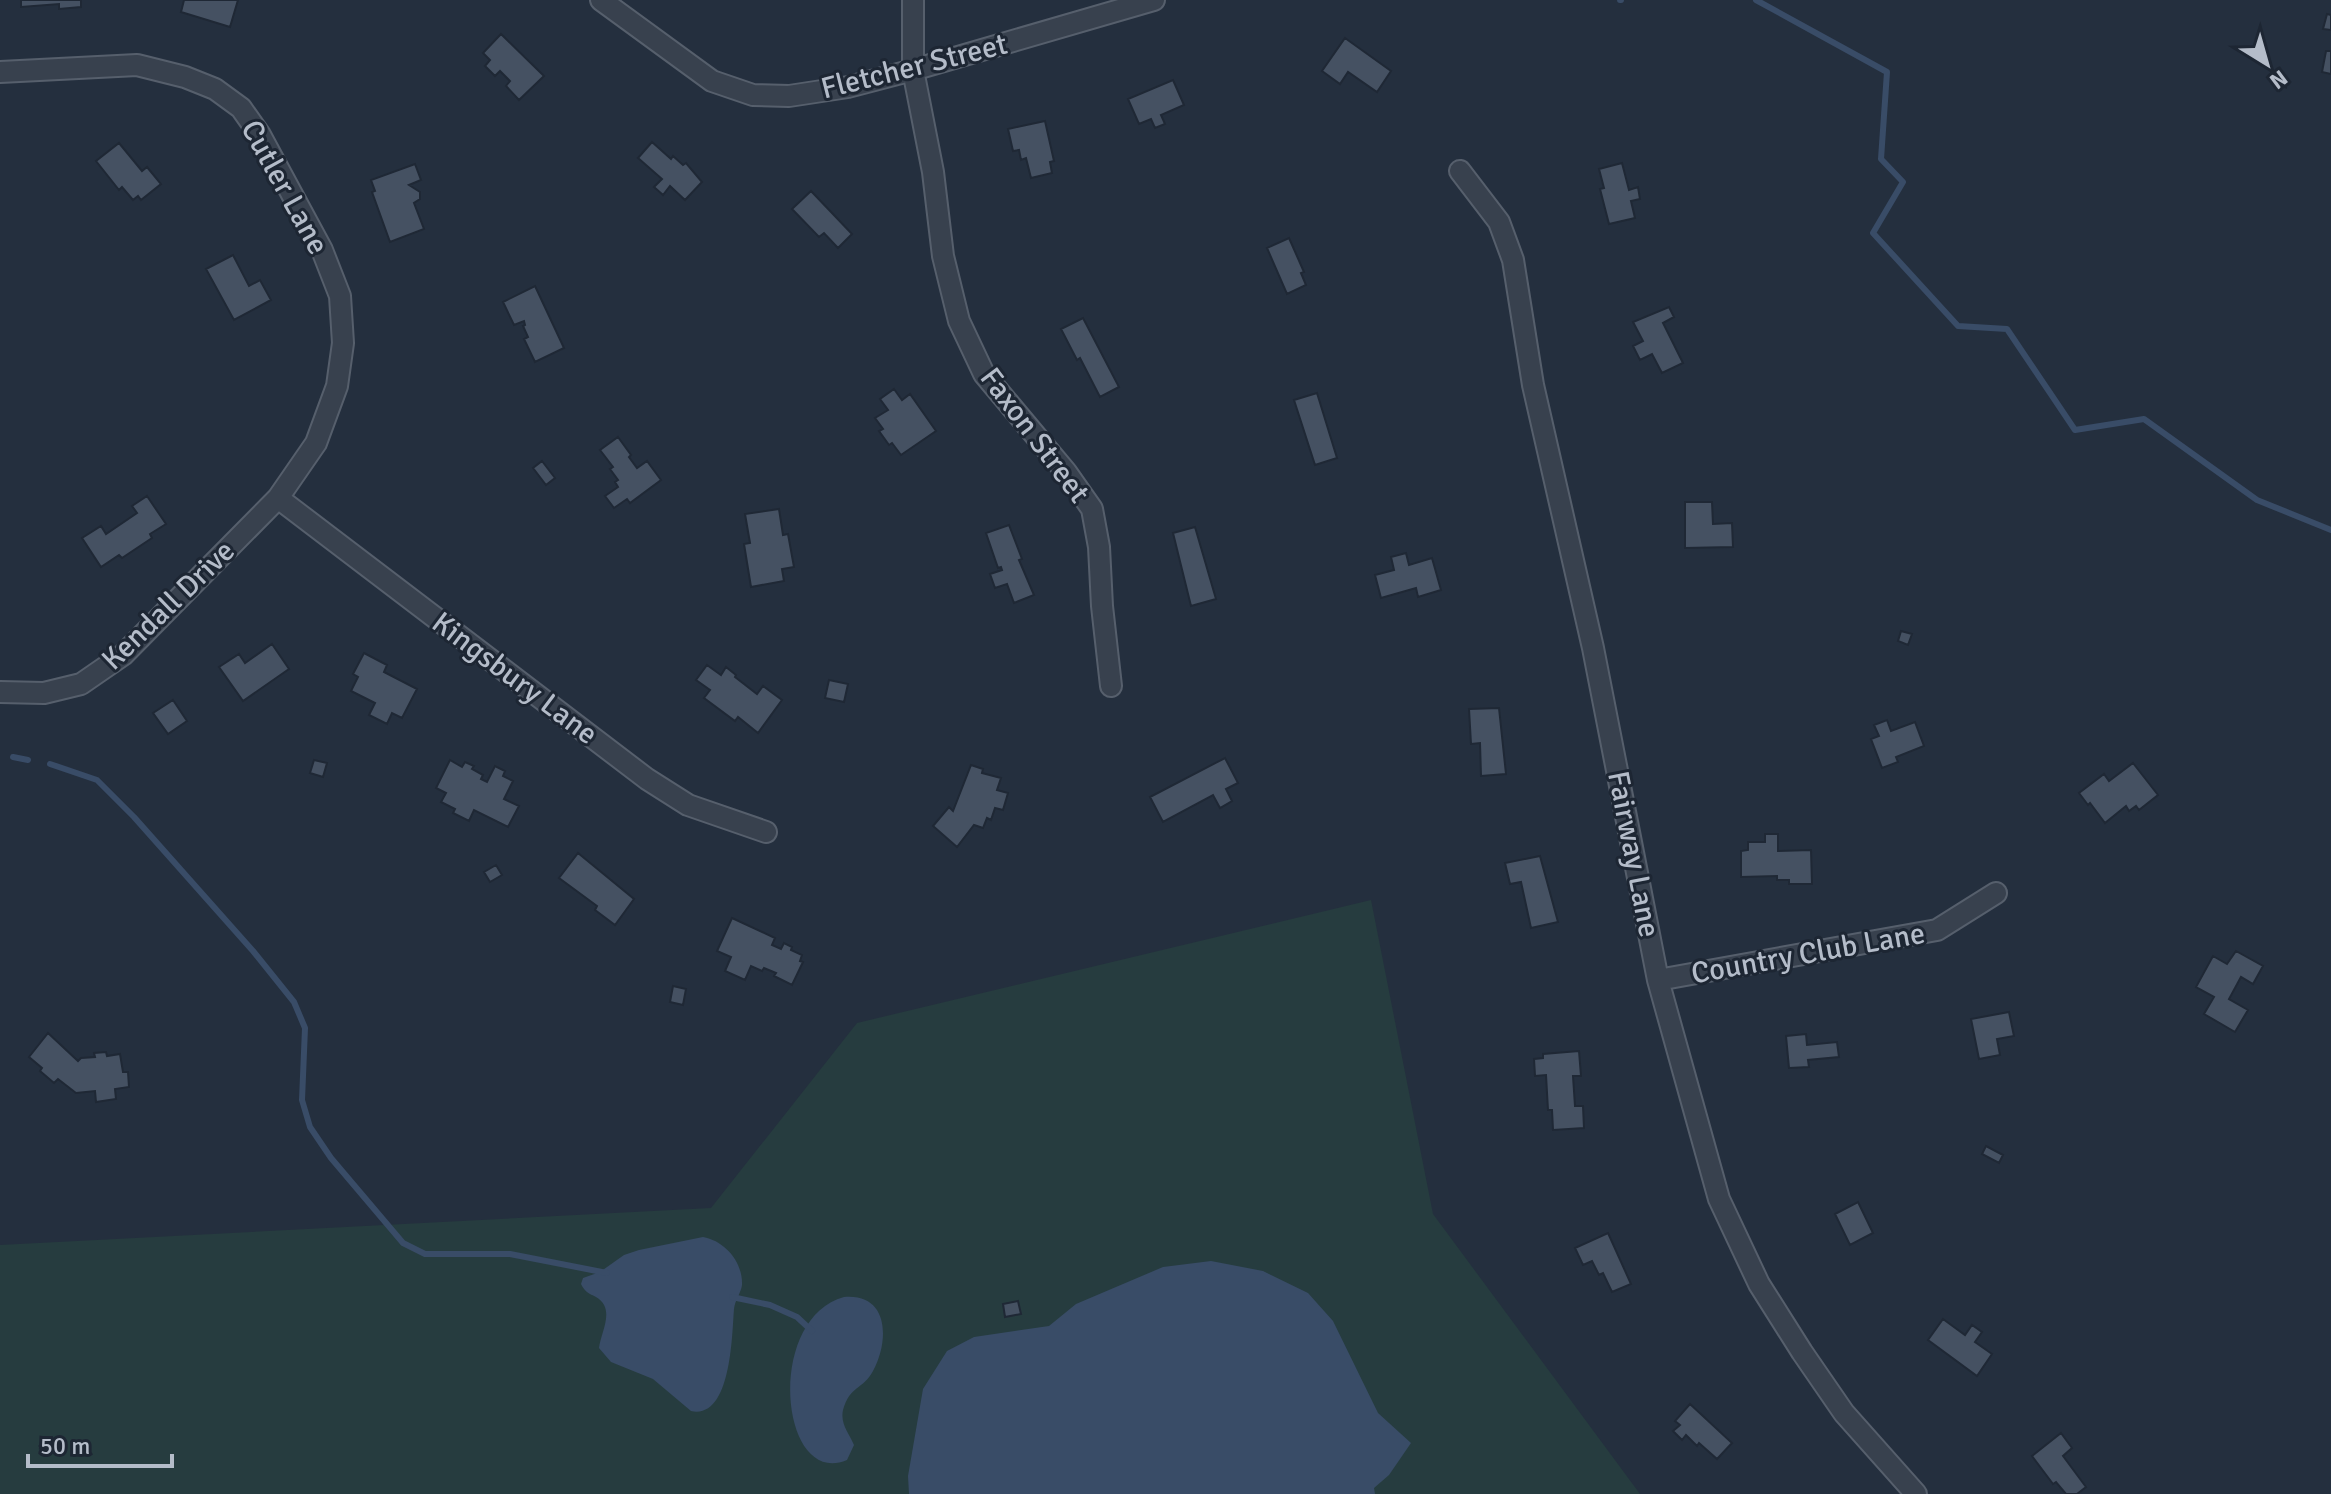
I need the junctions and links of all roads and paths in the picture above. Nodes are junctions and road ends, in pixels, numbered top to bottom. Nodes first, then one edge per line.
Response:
1 (601, 0) edge
2 (913, 0) edge
3 (1154, 0) edge
4 (913, 70) junction
5 (0, 72) edge
6 (1460, 171) dead end
7 (278, 498) junction
8 (1111, 686) dead end
9 (0, 692) edge
10 (766, 832) dead end
11 (1996, 893) dead end
12 (1658, 980) junction
13 (1916, 1494) edge

1 - 4 street, Fletcher Street
2 - 4 street, Faxon Street
3 - 4 street, Fletcher Street
4 - 8 street, Faxon Street
5 - 7 street, Cutler Lane
6 - 12 street, Fairway Lane
7 - 9 street, Kendall Drive
7 - 10 street, Kingsbury Lane
11 - 12 street, Country Club Lane
12 - 13 street, Fairway Lane

